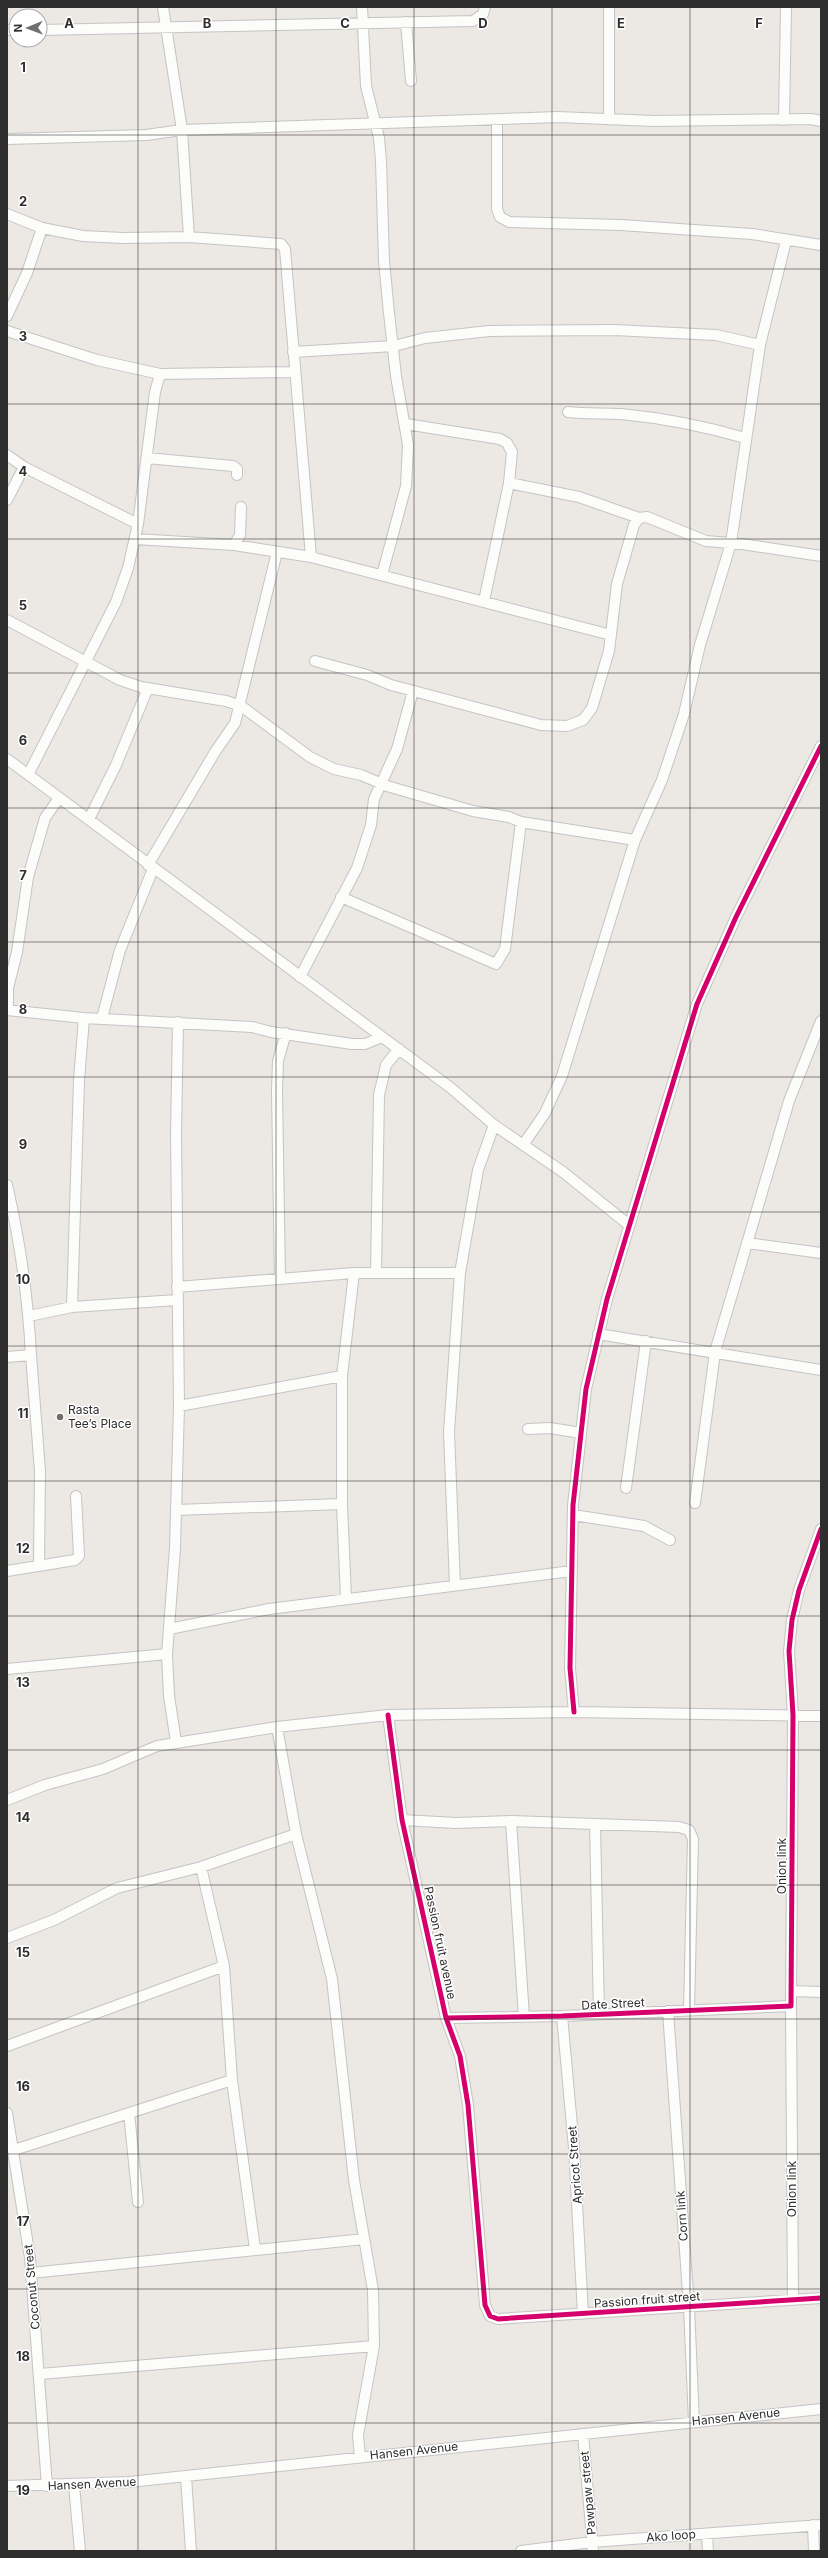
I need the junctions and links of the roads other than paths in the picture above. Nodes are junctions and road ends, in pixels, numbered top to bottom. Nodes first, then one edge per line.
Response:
1 (163, 7) edge
2 (362, 7) edge
3 (485, 7) edge
4 (609, 7) edge
5 (786, 7) edge
6 (406, 22) junction
7 (362, 23) junction
8 (165, 27) junction
9 (48, 30) edge
10 (411, 81) dead end
11 (497, 120) junction
12 (609, 120) junction
13 (784, 120) junction
14 (821, 121) edge
15 (375, 124) junction
16 (182, 130) junction
17 (7, 139) edge
18 (7, 214) edge
19 (42, 228) junction
20 (188, 237) junction
21 (786, 241) junction
22 (821, 245) edge
23 (7, 316) edge
24 (7, 331) edge
25 (760, 345) junction
26 (394, 346) junction
27 (293, 352) junction
28 (295, 372) junction
29 (160, 374) junction
30 (568, 412) dead end
31 (406, 424) junction
32 (745, 438) junction
33 (7, 455) edge
34 (147, 458) junction
35 (24, 467) junction
36 (237, 475) dead end
37 (509, 483) junction
38 (7, 500) edge
39 (241, 507) dead end
40 (639, 518) junction
41 (138, 524) junction
42 (135, 539) junction
43 (731, 543) junction
44 (234, 545) junction
45 (277, 552) junction
46 (311, 556) junction
47 (821, 556) edge
48 (382, 575) junction
49 (484, 601) junction
50 (7, 620) edge
51 (611, 635) junction
52 (84, 660) junction
53 (316, 661) dead end
54 (148, 688) junction
55 (413, 691) junction
56 (241, 706) junction
57 (821, 746) edge
58 (7, 759) edge
59 (28, 774) junction
60 (381, 783) junction
61 (59, 798) junction
62 (89, 819) junction
63 (521, 822) junction
64 (635, 840) junction
65 (150, 867) junction
66 (341, 897) junction
67 (300, 977) junction
68 (7, 1010) edge
69 (84, 1018) junction
70 (102, 1018) junction
71 (821, 1021) edge
72 (178, 1022) junction
73 (286, 1033) junction
74 (382, 1037) junction
75 (399, 1050) junction
76 (494, 1125) junction
77 (523, 1145) junction
78 (7, 1185) edge
79 (629, 1225) junction
80 (747, 1243) junction
81 (821, 1253) edge
82 (354, 1272) junction
83 (376, 1272) junction
84 (460, 1273) junction
85 (280, 1279) junction
86 (177, 1287) junction
87 (177, 1300) junction
88 (72, 1307) junction
89 (29, 1316) junction
90 (598, 1334) junction
91 (646, 1341) junction
92 (715, 1352) junction
93 (31, 1355) junction
94 (7, 1357) edge
95 (821, 1370) edge
96 (342, 1376) junction
97 (179, 1406) junction
98 (528, 1428) dead end
99 (581, 1433) junction
100 (626, 1488) dead end
101 (76, 1496) dead end
102 (695, 1503) dead end
103 (342, 1504) junction
104 (176, 1510) junction
105 (573, 1515) junction
106 (821, 1529) edge
107 (670, 1540) dead end
108 (39, 1565) junction
109 (7, 1571) edge
110 (572, 1571) junction
111 (455, 1585) junction
112 (346, 1600) junction
113 (169, 1629) junction
114 (167, 1654) junction
115 (7, 1669) edge
116 (574, 1712) junction
117 (388, 1715) junction
118 (793, 1715) junction
119 (821, 1716) edge
120 (277, 1727) junction
121 (176, 1742) junction
122 (7, 1800) edge
123 (402, 1820) junction
124 (511, 1821) junction
125 (595, 1824) junction
126 (296, 1834) junction
127 (201, 1867) junction
128 (7, 1938) edge
129 (224, 1966) junction
130 (792, 1991) junction
131 (821, 1992) edge
132 (786, 2007) junction
133 (689, 2010) junction
134 (668, 2011) junction
135 (599, 2014) junction
136 (562, 2016) junction
137 (524, 2017) junction
138 (446, 2018) junction
139 (7, 2046) edge
140 (232, 2080) junction
141 (7, 2113) edge
142 (129, 2113) junction
143 (14, 2150) junction
144 (138, 2202) dead end
145 (364, 2239) junction
146 (255, 2249) junction
147 (31, 2273) junction
148 (821, 2298) edge
149 (793, 2300) junction
150 (689, 2307) junction
151 (583, 2314) junction
152 (490, 2316) joint
153 (374, 2346) junction
154 (40, 2374) junction
155 (821, 2409) edge
156 (694, 2422) junction
157 (583, 2434) junction
158 (360, 2457) junction
159 (186, 2476) junction
160 (74, 2485) junction
161 (7, 2486) edge
162 (47, 2486) junction
163 (817, 2525) edge
164 (707, 2534) junction
165 (593, 2547) edge
166 (80, 2551) edge
167 (191, 2551) edge
168 (521, 2551) edge
169 (708, 2551) edge
170 (814, 2551) edge

1 - 8 street
2 - 7 street
3 - 6 street
4 - 12 street
5 - 13 street
6 - 7 street
6 - 10 street
7 - 8 street
7 - 15 street
8 - 9 street
8 - 16 street
11 - 12 street
11 - 15 street
11 - 21 street
12 - 13 street
13 - 14 street
15 - 16 street
15 - 26 street
16 - 17 street
16 - 20 street
18 - 19 street
19 - 20 street
19 - 23 street
20 - 27 street
21 - 22 street
21 - 25 street
24 - 29 street
25 - 26 street
25 - 32 street
26 - 27 street
26 - 31 street
27 - 28 street
28 - 29 street
28 - 46 street
29 - 34 street
30 - 32 street
31 - 37 street
31 - 48 street
32 - 43 street
33 - 35 street
34 - 36 street
34 - 41 street
35 - 38 street
35 - 41 street
37 - 40 street
37 - 49 street
39 - 44 street
40 - 43 street
40 - 51 street
41 - 42 street
42 - 44 street
42 - 52 street
43 - 47 street
43 - 64 street
44 - 45 street
45 - 46 street
45 - 56 street
46 - 48 street
48 - 49 street
49 - 51 street
50 - 52 street
51 - 55 street
52 - 54 street
52 - 59 street
53 - 55 street
54 - 56 street
54 - 62 street
55 - 60 street
56 - 60 street
56 - 65 street
57 - 79 street
58 - 59 street
59 - 61 street
60 - 63 street
60 - 66 street
61 - 62 street
61 - 68 street
62 - 65 street
63 - 64 street
63 - 66 street
64 - 77 street
65 - 67 street
65 - 70 street
66 - 67 street
67 - 74 street
68 - 69 street
69 - 70 street
69 - 88 street
70 - 72 street
71 - 80 street
72 - 73 street
72 - 86 street
73 - 74 street
73 - 85 street
74 - 75 street
75 - 76 street
75 - 83 street
76 - 77 street
76 - 84 street
77 - 79 street
78 - 89 street
79 - 90 street
80 - 81 street
80 - 92 street
82 - 83 street
82 - 85 street
82 - 96 street
83 - 84 street
84 - 111 street
85 - 86 street
86 - 87 street
87 - 88 street
87 - 97 street
88 - 89 street
89 - 93 street
90 - 91 street
90 - 99 street
91 - 92 street
91 - 100 street
92 - 95 street
92 - 102 street
93 - 94 street
93 - 108 street
96 - 97 street
96 - 103 street
97 - 104 street
98 - 99 street
99 - 105 street
101 - 108 street
103 - 104 street
103 - 112 street
104 - 113 street
105 - 107 street
105 - 110 street
106 - 118 street, Onion link
108 - 109 street
110 - 111 street
110 - 116 street
111 - 112 street
112 - 113 street
113 - 114 street
114 - 115 street
114 - 121 street
116 - 117 street
116 - 118 street
117 - 120 street
117 - 123 street, Passion fruit avenue
118 - 119 street
118 - 130 street, Onion link
120 - 121 street
120 - 126 street
121 - 122 street
123 - 124 street
123 - 138 street, Passion fruit avenue
124 - 125 street
124 - 137 street
125 - 133 street
125 - 135 street
126 - 127 street
126 - 145 street
127 - 128 street
127 - 129 street
129 - 139 street
129 - 140 street
130 - 131 street
130 - 132 street, Onion link
132 - 133 street, Date Street
132 - 149 street, Onion link
133 - 134 street, Date Street
134 - 135 street, Date Street
134 - 150 street, Corn link
135 - 136 street, Date Street
136 - 137 street, Date Street
136 - 151 street, Apricot Street
137 - 138 street, Date Street
138 - 152 street, Passion fruit avenue
140 - 142 street
140 - 146 street
141 - 143 street, Coconut Street
142 - 143 street
142 - 144 street
143 - 147 street, Coconut Street
145 - 146 street
145 - 153 street
146 - 147 street
147 - 154 street, Coconut Street
148 - 149 street, Passion fruit street
149 - 150 street, Passion fruit street
150 - 151 street, Passion fruit street
150 - 156 street, Corn link
151 - 152 street, Passion fruit street
153 - 154 street
153 - 158 street
154 - 162 street, Coconut Street
155 - 156 street, Hansen Avenue
156 - 157 street, Hansen Avenue
157 - 158 street, Hansen Avenue
157 - 165 street, Pawpaw street
158 - 159 street, Hansen Avenue
159 - 160 street, Hansen Avenue
159 - 167 street
160 - 162 street, Hansen Avenue
160 - 166 street
161 - 162 street, Hansen Avenue
163 - 164 street, Ako loop
163 - 170 street
164 - 165 street, Ako loop
164 - 169 street
165 - 168 street, Ako loop

